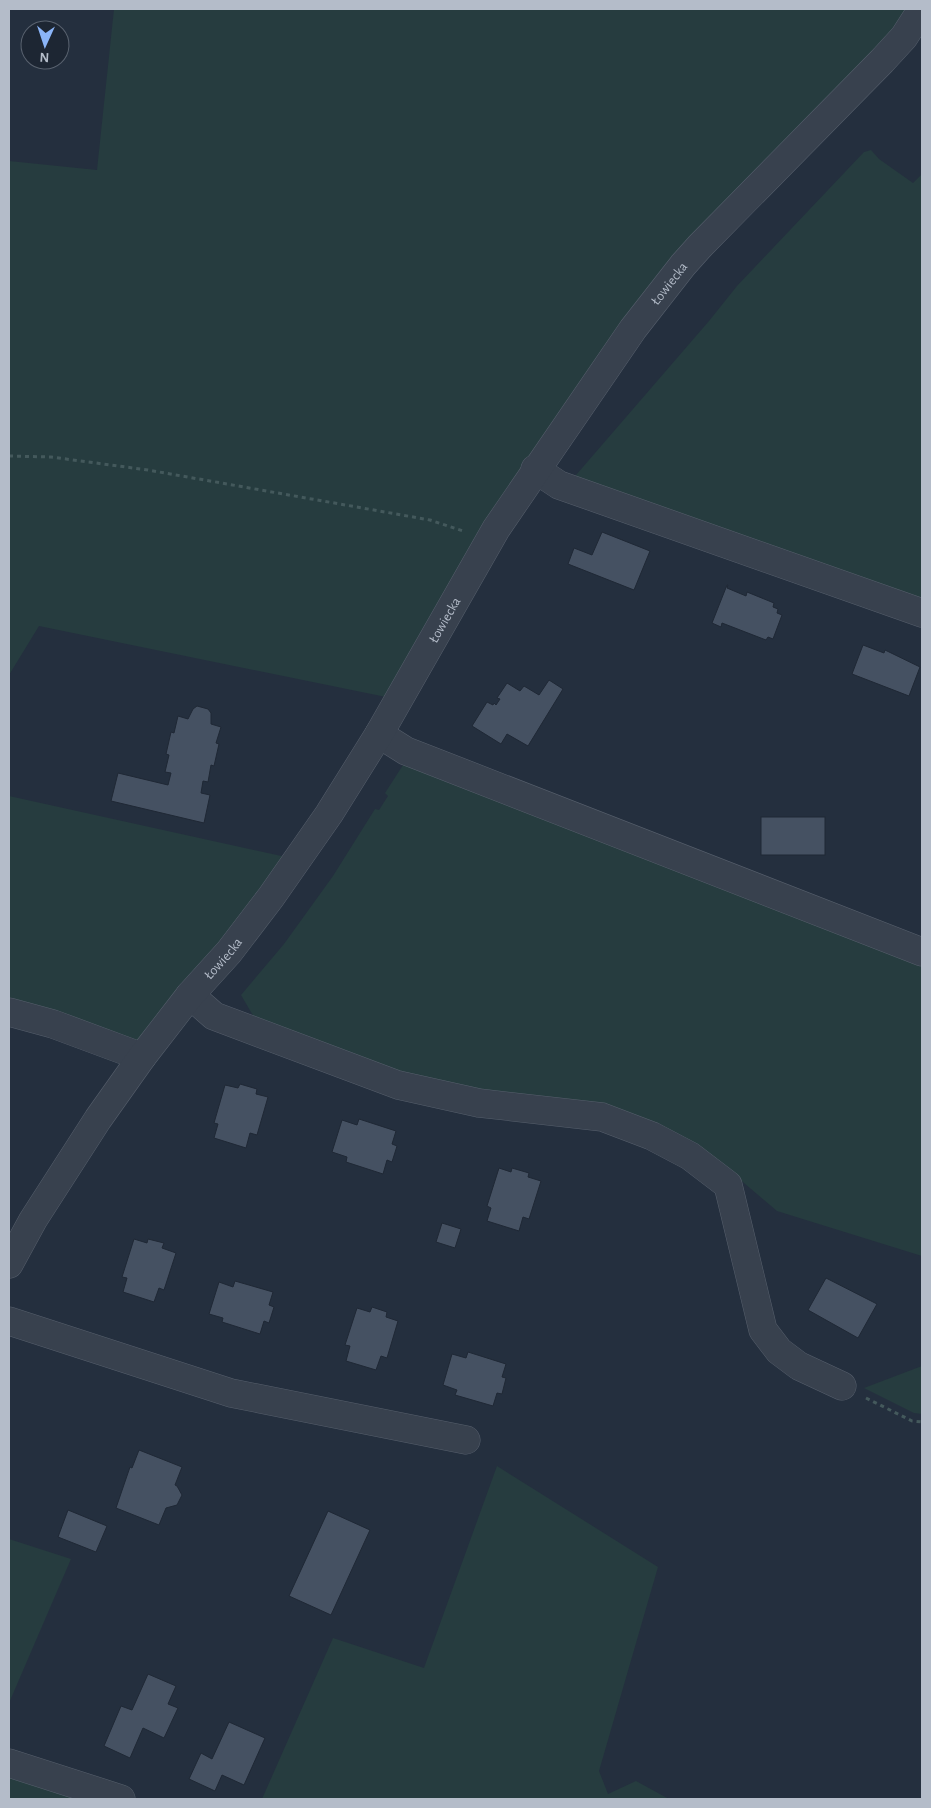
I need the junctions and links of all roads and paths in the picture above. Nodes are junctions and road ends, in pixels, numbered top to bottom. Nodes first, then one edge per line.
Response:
1 (922, 9) edge
2 (9, 456) edge
3 (535, 469) junction
4 (490, 540) junction
5 (922, 613) edge
6 (379, 734) junction
7 (922, 952) edge
8 (190, 995) junction
9 (9, 1012) edge
10 (142, 1057) junction
11 (9, 1264) edge
12 (9, 1321) edge
13 (842, 1386) joint
14 (922, 1422) edge
15 (466, 1440) dead end
16 (9, 1763) edge
17 (121, 1799) edge

1 - 3 street, Łowiecka
2 - 4 path
3 - 4 street, Łowiecka
3 - 5 street
4 - 6 street, Łowiecka
6 - 7 street
6 - 8 street, Łowiecka
8 - 10 street, Łowiecka
8 - 13 street
9 - 10 street
10 - 11 street, Łowiecka
12 - 15 street
13 - 14 path
16 - 17 street

